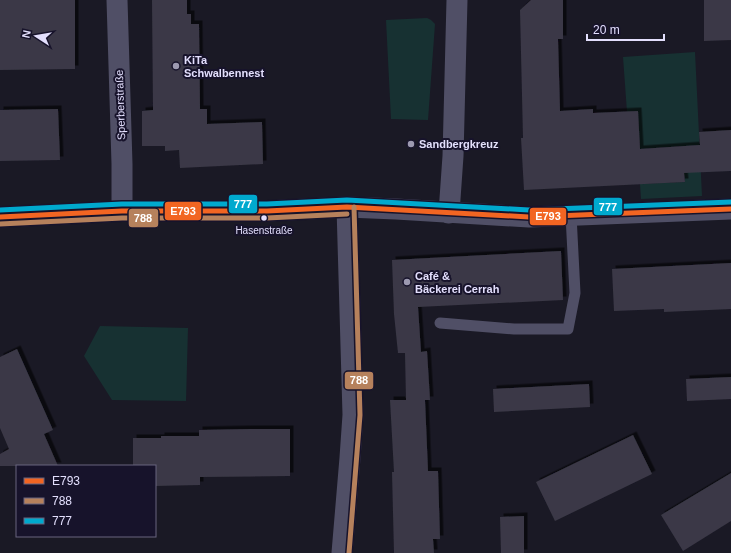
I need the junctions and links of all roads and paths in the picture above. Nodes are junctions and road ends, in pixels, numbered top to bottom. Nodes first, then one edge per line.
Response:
1 (117, 0) edge
2 (457, 0) edge
3 (347, 207) junction
4 (731, 209) edge
5 (122, 211) junction
6 (449, 213) junction
7 (571, 215) junction
8 (0, 218) edge
9 (440, 323) dead end
10 (342, 553) edge

1 - 5 street, Sperberstraße
2 - 6 street
3 - 5 street
3 - 6 street
3 - 10 street
4 - 7 street
5 - 8 street
6 - 7 street
7 - 9 lane

